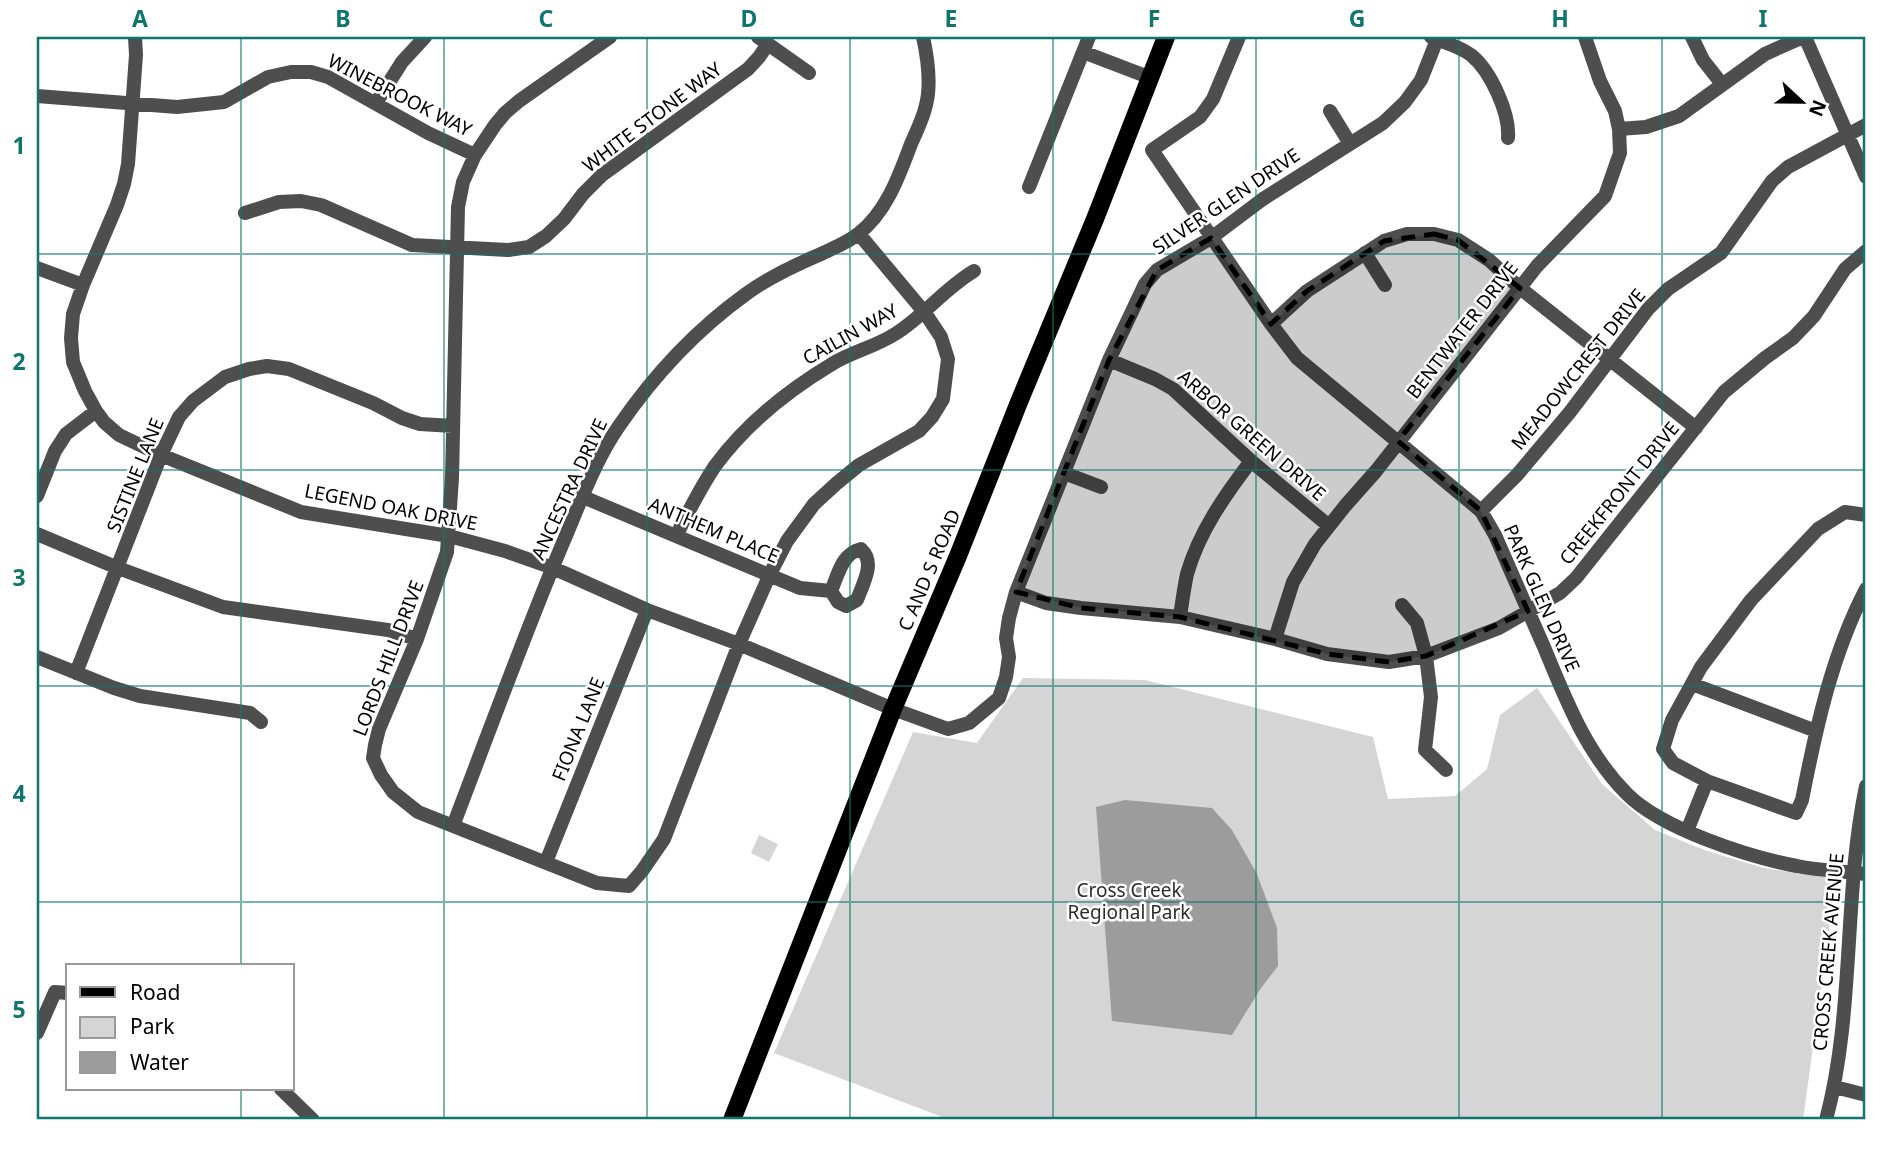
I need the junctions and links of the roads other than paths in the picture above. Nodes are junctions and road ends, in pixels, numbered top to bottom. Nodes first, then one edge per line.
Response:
1 (135, 37) edge
2 (425, 37) edge
3 (610, 37) edge
4 (923, 37) edge
5 (1089, 37) edge
6 (1167, 37) edge
7 (1239, 37) edge
8 (1585, 37) edge
9 (1692, 37) edge
10 (1804, 37) edge
11 (1436, 38) edge
12 (763, 40) edge
13 (1083, 52) junction
14 (808, 73) dead end
15 (1151, 78) junction
16 (1721, 83) junction
17 (37, 96) edge
18 (132, 103) junction
19 (376, 103) junction
20 (1330, 111) dead end
21 (1866, 125) edge
22 (1619, 129) junction
23 (1848, 133) junction
24 (1508, 138) dead end
25 (1349, 142) junction
26 (475, 155) junction
27 (1866, 177) edge
28 (1029, 187) dead end
29 (245, 213) dead end
30 (859, 234) junction
31 (1211, 238) junction
32 (1866, 251) edge
33 (1365, 253) junction
34 (458, 255) junction
35 (37, 268) edge
36 (974, 271) dead end
37 (83, 285) junction
38 (1385, 285) dead end
39 (1520, 288) junction
40 (925, 313) junction
41 (1271, 324) junction
42 (1611, 359) junction
43 (1109, 360) junction
44 (96, 411) junction
45 (453, 426) junction
46 (1696, 428) junction
47 (1398, 441) junction
48 (162, 456) junction
49 (1251, 461) junction
50 (1064, 472) junction
51 (1101, 487) dead end
52 (37, 496) edge
53 (583, 497) junction
54 (1481, 510) junction
55 (1866, 515) edge
56 (1329, 526) junction
57 (37, 534) edge
58 (449, 536) junction
59 (676, 536) junction
60 (118, 568) junction
61 (553, 568) junction
62 (770, 574) junction
63 (1866, 589) edge
64 (831, 591) dead end
65 (1016, 592) junction
66 (1402, 605) dead end
67 (1862, 609) edge
68 (647, 610) junction
69 (1528, 611) junction
70 (1180, 617) junction
71 (417, 639) junction
72 (1275, 639) junction
73 (739, 644) junction
74 (1426, 656) junction
75 (37, 657) edge
76 (76, 673) junction
77 (1692, 684) junction
78 (893, 709) junction
79 (261, 722) dead end
80 (1816, 731) junction
81 (1446, 770) dead end
82 (1707, 781) junction
83 (1866, 786) edge
84 (453, 826) junction
85 (1687, 831) junction
86 (546, 862) junction
87 (1860, 873) edge
88 (66, 993) edge
89 (37, 1033) edge
90 (1835, 1087) junction
91 (282, 1090) edge
92 (1866, 1095) edge
93 (313, 1120) edge
94 (732, 1120) edge
95 (1826, 1120) edge

1 - 18 street, LEGEND OAK DRIVE
2 - 19 street
3 - 26 street
4 - 30 street, ANCESTRA DRIVE
5 - 13 street
6 - 15 main road, C AND S ROAD
7 - 31 street, PARK GLEN DRIVE
8 - 22 street, BENTWATER DRIVE
9 - 16 street
10 - 16 street
10 - 23 street
11 - 24 street
11 - 25 street, SILVER GLEN DRIVE
12 - 14 street
12 - 34 street, WHITE STONE WAY
13 - 15 street
13 - 28 street
15 - 78 main road, C AND S ROAD
16 - 22 street
17 - 18 street, WINEBROOK WAY
18 - 19 street, WINEBROOK WAY
18 - 37 street, LEGEND OAK DRIVE
19 - 26 street, WINEBROOK WAY
20 - 25 street
21 - 23 street, MEADOWCREST DRIVE
22 - 39 street, BENTWATER DRIVE
23 - 27 street
23 - 42 street, MEADOWCREST DRIVE
25 - 31 street, SILVER GLEN DRIVE
26 - 34 street, WINEBROOK WAY
29 - 34 street, WHITE STONE WAY
30 - 40 street
30 - 53 street, ANCESTRA DRIVE
31 - 41 street, PARK GLEN DRIVE
31 - 43 street, SILVER GLEN DRIVE
32 - 46 street, CREEKFRONT DRIVE
33 - 38 street
33 - 39 street
33 - 41 street
34 - 45 street, LORDS HILL DRIVE
35 - 37 street
36 - 40 street, CAILIN WAY
37 - 44 street, LEGEND OAK DRIVE
39 - 42 street
39 - 47 street, BENTWATER DRIVE
40 - 59 street, CAILIN WAY
40 - 62 street
41 - 47 street, PARK GLEN DRIVE
42 - 46 street
42 - 54 street, MEADOWCREST DRIVE
43 - 49 street, ARBOR GREEN DRIVE
43 - 50 street, SILVER GLEN DRIVE
44 - 48 street, LEGEND OAK DRIVE
44 - 52 street
45 - 48 street, SISTINE LANE
45 - 58 street, LORDS HILL DRIVE
46 - 69 street, CREEKFRONT DRIVE
47 - 54 street, PARK GLEN DRIVE
47 - 56 street, BENTWATER DRIVE
48 - 58 street, LEGEND OAK DRIVE
48 - 60 street, SISTINE LANE
49 - 56 street, ARBOR GREEN DRIVE
49 - 70 street
50 - 51 street
50 - 65 street, SILVER GLEN DRIVE
53 - 59 street, ANTHEM PLACE
53 - 61 street, ANCESTRA DRIVE
54 - 69 street, PARK GLEN DRIVE
55 - 77 street
56 - 72 street, BENTWATER DRIVE
57 - 60 street
58 - 61 street, LEGEND OAK DRIVE
58 - 71 street, LORDS HILL DRIVE
59 - 62 street, ANTHEM PLACE
60 - 71 street
60 - 76 street, SISTINE LANE
61 - 68 street, LEGEND OAK DRIVE
61 - 84 street, ANCESTRA DRIVE
62 - 64 street, ANTHEM PLACE
62 - 73 street
63 - 67 street
65 - 70 street, CREEKFRONT DRIVE
65 - 78 street, SILVER GLEN DRIVE
66 - 74 street
67 - 80 street
68 - 73 street, LEGEND OAK DRIVE
68 - 86 street, FIONA LANE
69 - 74 street, CREEKFRONT DRIVE
69 - 85 street, PARK GLEN DRIVE
70 - 72 street, CREEKFRONT DRIVE
71 - 84 street, LORDS HILL DRIVE
72 - 74 street, CREEKFRONT DRIVE
73 - 78 street, LEGEND OAK DRIVE
73 - 86 street, LORDS HILL DRIVE
74 - 81 street
75 - 76 street
76 - 79 street
77 - 80 street
77 - 82 street
78 - 94 main road, C AND S ROAD
80 - 82 street
82 - 85 street
83 - 87 street, CROSS CREEK AVENUE
84 - 86 street, LORDS HILL DRIVE
85 - 87 street, PARK GLEN DRIVE
87 - 90 street, CROSS CREEK AVENUE
88 - 89 street
90 - 92 street
90 - 95 street, CROSS CREEK AVENUE
91 - 93 street

